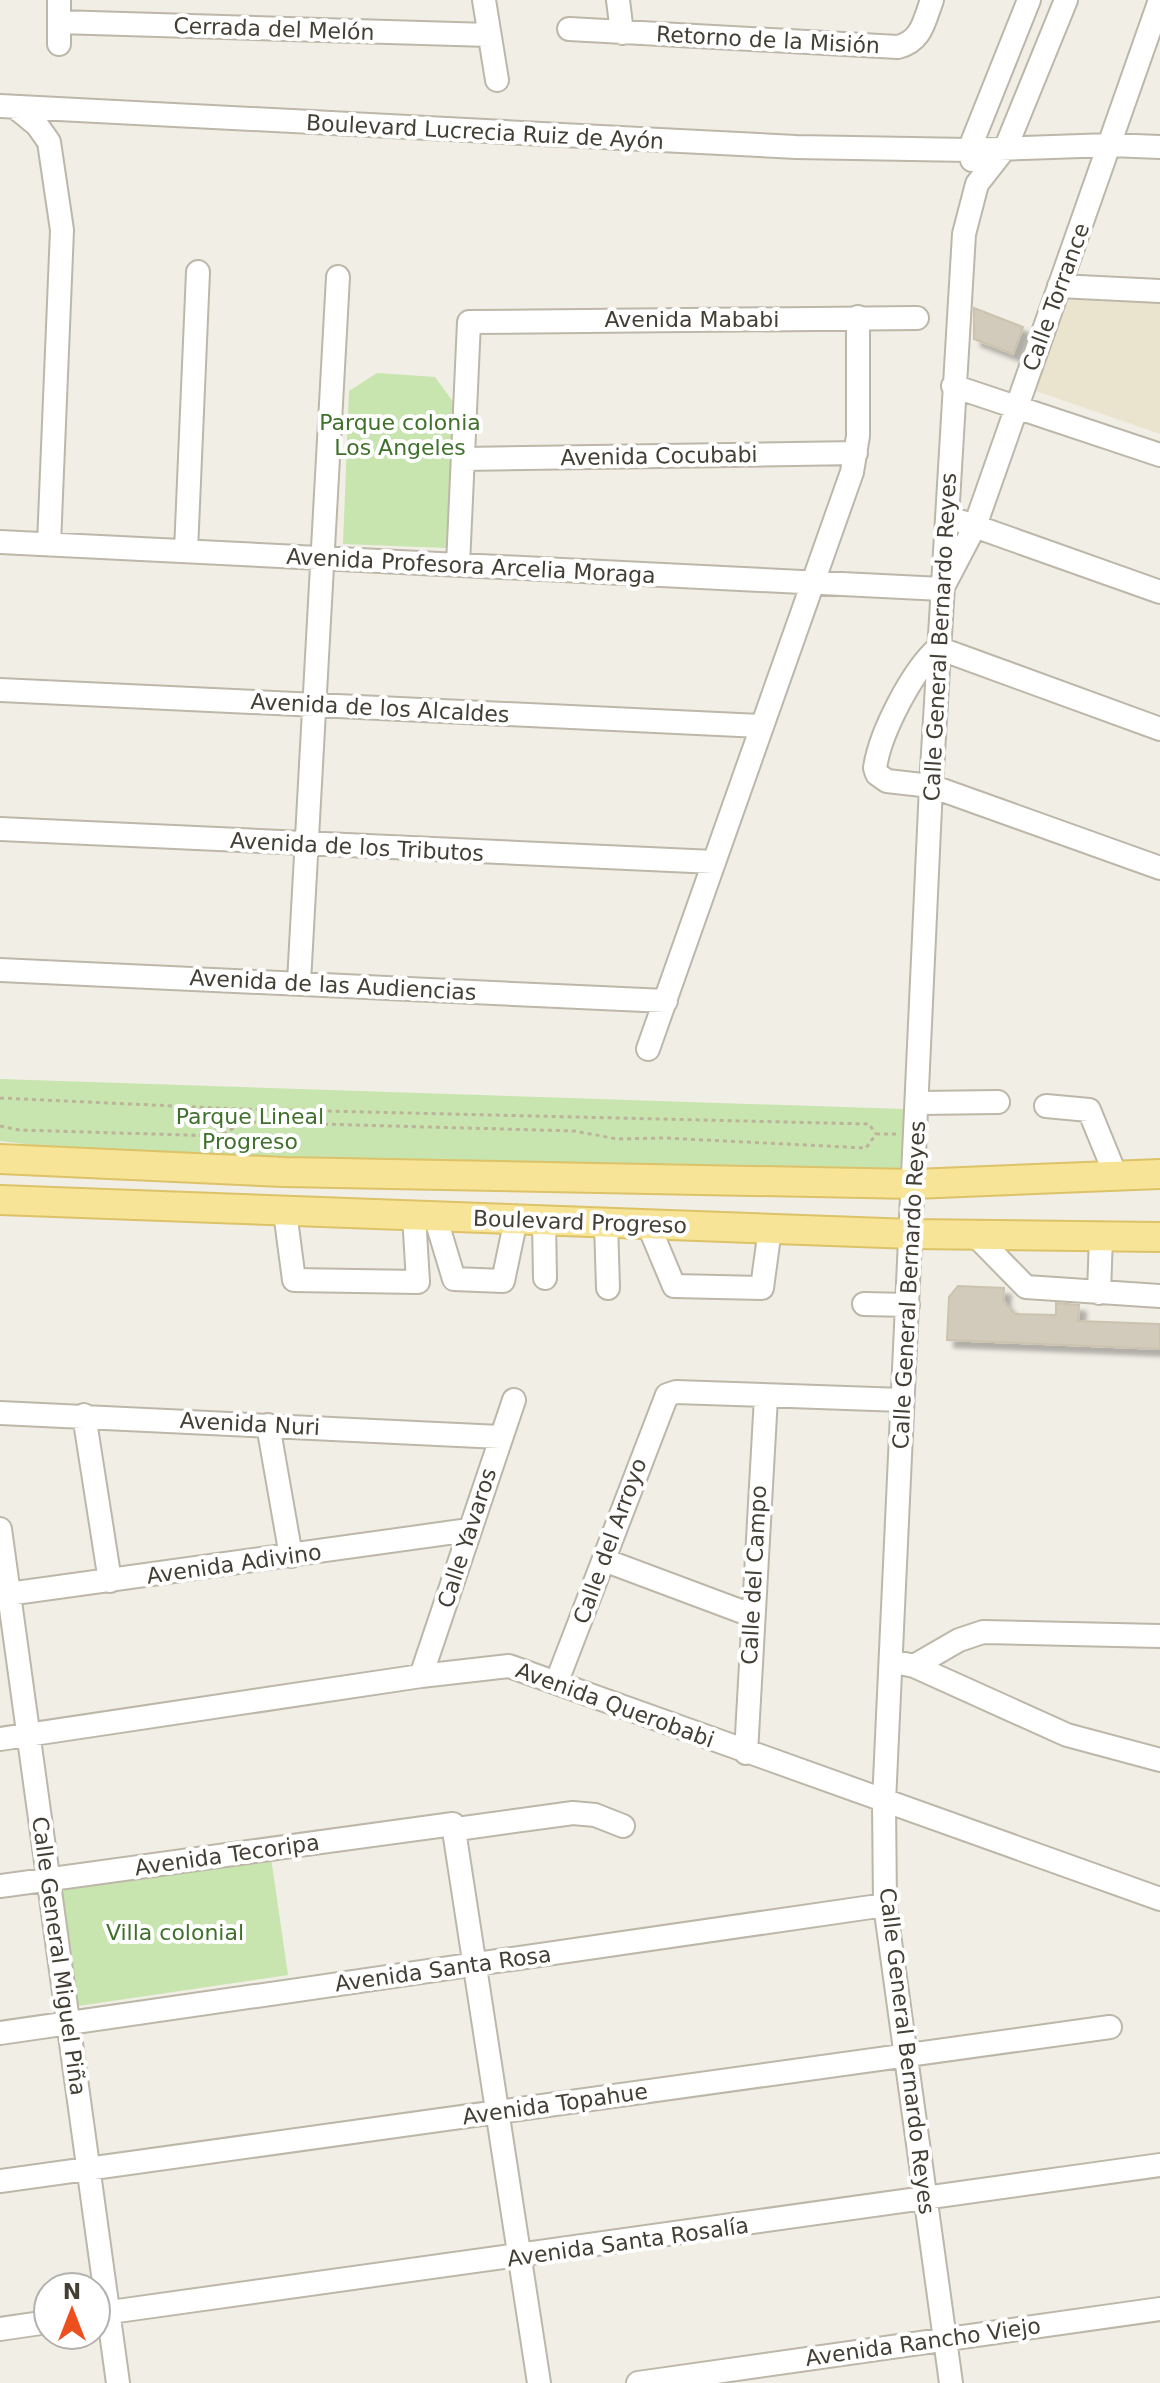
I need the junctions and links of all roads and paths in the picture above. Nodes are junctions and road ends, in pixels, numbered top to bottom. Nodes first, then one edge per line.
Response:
1 (484, 0) edge
2 (618, 0) edge
3 (932, 0) edge
4 (1029, 0) edge
5 (1066, 0) edge
6 (1159, 6) edge
7 (59, 22) edge
8 (569, 29) dead end
9 (622, 33) junction
10 (489, 35) junction
11 (497, 80) dead end
12 (8, 107) edge
13 (1110, 145) junction
14 (1006, 147) junction
15 (1160, 147) edge
16 (969, 150) junction
17 (977, 184) junction
18 (198, 272) dead end
19 (338, 277) dead end
20 (1059, 286) junction
21 (1160, 291) edge
22 (858, 317) junction
23 (917, 318) dead end
24 (953, 386) junction
25 (1017, 407) junction
26 (856, 453) junction
27 (1160, 455) edge
28 (463, 459) junction
29 (947, 515) junction
30 (975, 526) junction
31 (0, 542) edge
32 (49, 544) junction
33 (186, 551) junction
34 (323, 559) junction
35 (458, 565) junction
36 (810, 585) junction
37 (942, 589) junction
38 (1160, 592) edge
39 (938, 648) junction
40 (0, 690) edge
41 (316, 705) junction
42 (760, 726) junction
43 (1160, 729) edge
44 (931, 786) junction
45 (0, 829) edge
46 (309, 845) junction
47 (714, 862) junction
48 (1160, 868) edge
49 (0, 970) edge
50 (299, 982) junction
51 (666, 1001) junction
52 (648, 1049) dead end
53 (0, 1098) edge
54 (998, 1102) dead end
55 (919, 1103) junction
56 (1046, 1106) dead end
57 (0, 1126) edge
58 (0, 1159) edge
59 (48, 1162) junction
60 (1160, 1174) edge
61 (1116, 1176) junction
62 (0, 1177) edge
63 (914, 1184) junction
64 (0, 1200) edge
65 (285, 1212) junction
66 (425, 1216) junction
67 (530, 1220) junction
68 (606, 1223) junction
69 (648, 1224) junction
70 (770, 1229) junction
71 (912, 1234) junction
72 (975, 1235) junction
73 (1101, 1236) junction
74 (1160, 1237) edge
75 (545, 1278) dead end
76 (608, 1288) dead end
77 (1099, 1293) junction
78 (1160, 1296) edge
79 (864, 1304) dead end
80 (908, 1305) junction
81 (766, 1397) junction
82 (514, 1400) dead end
83 (902, 1400) junction
84 (0, 1413) edge
85 (84, 1415) junction
86 (268, 1425) junction
87 (500, 1437) junction
88 (0, 1529) edge
89 (469, 1530) junction
90 (291, 1556) junction
91 (604, 1560) junction
92 (110, 1581) junction
93 (5, 1595) edge
94 (751, 1615) junction
95 (1160, 1636) edge
96 (891, 1661) junction
97 (914, 1666) junction
98 (421, 1676) junction
99 (557, 1681) junction
100 (29, 1735) junction
101 (0, 1739) edge
102 (746, 1753) junction
103 (1160, 1760) edge
104 (884, 1802) junction
105 (623, 1826) dead end
106 (455, 1827) junction
107 (49, 1879) junction
108 (0, 1886) edge
109 (1160, 1899) edge
110 (885, 1905) junction
111 (477, 1965) junction
112 (69, 2023) junction
113 (1110, 2027) dead end
114 (0, 2033) edge
115 (906, 2057) junction
116 (498, 2112) junction
117 (1160, 2165) edge
118 (89, 2169) junction
119 (0, 2181) edge
120 (925, 2200) junction
121 (520, 2257) junction
122 (98, 2271) edge
123 (1160, 2309) edge
124 (112, 2312) edge
125 (32, 2324) edge
126 (0, 2329) edge
127 (945, 2339) junction
128 (111, 2351) edge
129 (118, 2383) edge
130 (539, 2383) edge
131 (638, 2383) edge
132 (951, 2383) edge

1 - 10 street
2 - 9 street
3 - 9 street, Retorno de la Misión
4 - 16 street
5 - 14 street, Calle General Bernardo Reyes
6 - 13 street, Calle Torrance
7 - 10 street, Cerrada del Melón
8 - 9 street, Retorno de la Misión
10 - 11 street
12 - 16 street, Boulevard Lucrecia Ruiz de Ayón
12 - 32 street
13 - 14 street, Boulevard Lucrecia Ruiz de Ayón
13 - 15 street, Boulevard Lucrecia Ruiz de Ayón
13 - 20 street, Calle Torrance
14 - 16 street, Boulevard Lucrecia Ruiz de Ayón
14 - 17 street, Calle General Bernardo Reyes
16 - 17 street, Calle General Bernardo Reyes
17 - 24 street, Calle General Bernardo Reyes
18 - 33 street
19 - 34 street
20 - 21 street
20 - 25 street, Calle Torrance
22 - 23 street, Avenida Mababi
22 - 26 street
22 - 28 street, Avenida Mababi
24 - 25 street
24 - 29 street, Calle General Bernardo Reyes
25 - 27 street
25 - 30 street, Calle Torrance
26 - 28 street, Avenida Cocubabi
26 - 36 street
28 - 35 street
29 - 30 street
29 - 37 street, Calle General Bernardo Reyes
30 - 37 street, Calle Torrance
30 - 38 street
31 - 32 street, Avenida Profesora Arcelia Moraga
32 - 33 street, Avenida Profesora Arcelia Moraga
33 - 34 street, Avenida Profesora Arcelia Moraga
34 - 35 street, Avenida Profesora Arcelia Moraga
34 - 41 street
35 - 36 street, Avenida Profesora Arcelia Moraga
36 - 37 street, Avenida Profesora Arcelia Moraga
36 - 42 street
37 - 39 street, Calle General Bernardo Reyes
39 - 43 street
39 - 44 street, Calle General Bernardo Reyes
39 - 44 street
40 - 41 street, Avenida de los Alcaldes
41 - 42 street, Avenida de los Alcaldes
41 - 46 street
42 - 47 street
44 - 48 street
44 - 55 street, Calle General Bernardo Reyes
45 - 46 street, Avenida de los Tributos
46 - 47 street, Avenida de los Tributos
46 - 50 street
47 - 51 street
49 - 50 street, Avenida de las Audiencias
50 - 51 street, Avenida de las Audiencias
51 - 52 street
53 - 57 path
54 - 55 street
55 - 63 street, Calle General Bernardo Reyes
56 - 61 street
58 - 59 main road, Boulevard Progreso
59 - 62 main road
59 - 63 main road, Boulevard Progreso
60 - 61 main road, Boulevard Progreso
61 - 63 main road, Boulevard Progreso
63 - 71 street, Calle General Bernardo Reyes
64 - 65 main road, Boulevard Progreso
65 - 66 main road, Boulevard Progreso
65 - 66 street
66 - 67 main road, Boulevard Progreso
66 - 67 street
67 - 68 main road, Boulevard Progreso
67 - 75 street
68 - 69 main road, Boulevard Progreso
68 - 76 street
69 - 70 main road, Boulevard Progreso
69 - 70 street
70 - 71 main road, Boulevard Progreso
71 - 72 main road, Boulevard Progreso
71 - 80 street, Calle General Bernardo Reyes
72 - 73 main road, Boulevard Progreso
72 - 77 street
73 - 74 main road, Boulevard Progreso
73 - 77 street
77 - 78 street
79 - 80 street
80 - 83 street, Calle General Bernardo Reyes
81 - 83 street
81 - 91 street, Calle del Arroyo
81 - 94 street, Calle del Campo
82 - 87 street, Calle Yavaros
83 - 96 street, Calle General Bernardo Reyes
84 - 85 street, Avenida Nuri
85 - 86 street, Avenida Nuri
85 - 92 street
86 - 87 street, Avenida Nuri
86 - 90 street
87 - 89 street, Calle Yavaros
88 - 93 street, Calle General Miguel Piña
89 - 90 street, Avenida Adivino
89 - 98 street, Calle Yavaros
90 - 92 street, Avenida Adivino
91 - 94 street
91 - 99 street, Calle del Arroyo
92 - 93 street, Avenida Adivino
93 - 100 street, Calle General Miguel Piña
94 - 102 street, Calle del Campo
95 - 97 street
96 - 97 street
96 - 104 street, Calle General Bernardo Reyes
97 - 103 street
98 - 99 street, Avenida Querobabi
98 - 100 street, Avenida Querobabi
99 - 102 street, Avenida Querobabi
100 - 101 street, Avenida Querobabi
100 - 107 street, Calle General Miguel Piña
102 - 104 street, Avenida Querobabi
104 - 109 street, Avenida Querobabi
104 - 110 street, Calle General Bernardo Reyes
105 - 106 street, Avenida Tecoripa
106 - 107 street, Avenida Tecoripa
106 - 111 street
107 - 108 street, Avenida Tecoripa
107 - 112 street, Calle General Miguel Piña
110 - 111 street, Avenida Santa Rosa
110 - 115 street, Calle General Bernardo Reyes
111 - 112 street, Avenida Santa Rosa
111 - 116 street
112 - 114 street, Avenida Santa Rosa
112 - 118 street, Calle General Miguel Piña
113 - 115 street, Avenida Topahue
115 - 116 street, Avenida Topahue
115 - 120 street, Calle General Bernardo Reyes
116 - 118 street, Avenida Topahue
116 - 121 street
117 - 120 street, Avenida Santa Rosalía
118 - 119 street, Avenida Topahue
118 - 122 street, Calle General Miguel Piña
120 - 121 street, Avenida Santa Rosalía
120 - 127 street, Calle General Bernardo Reyes
121 - 124 street, Avenida Santa Rosalía
121 - 130 street
123 - 127 street, Avenida Rancho Viejo
125 - 126 street
127 - 131 street, Avenida Rancho Viejo
127 - 132 street, Calle General Bernardo Reyes
128 - 129 street, Calle General Miguel Piña

